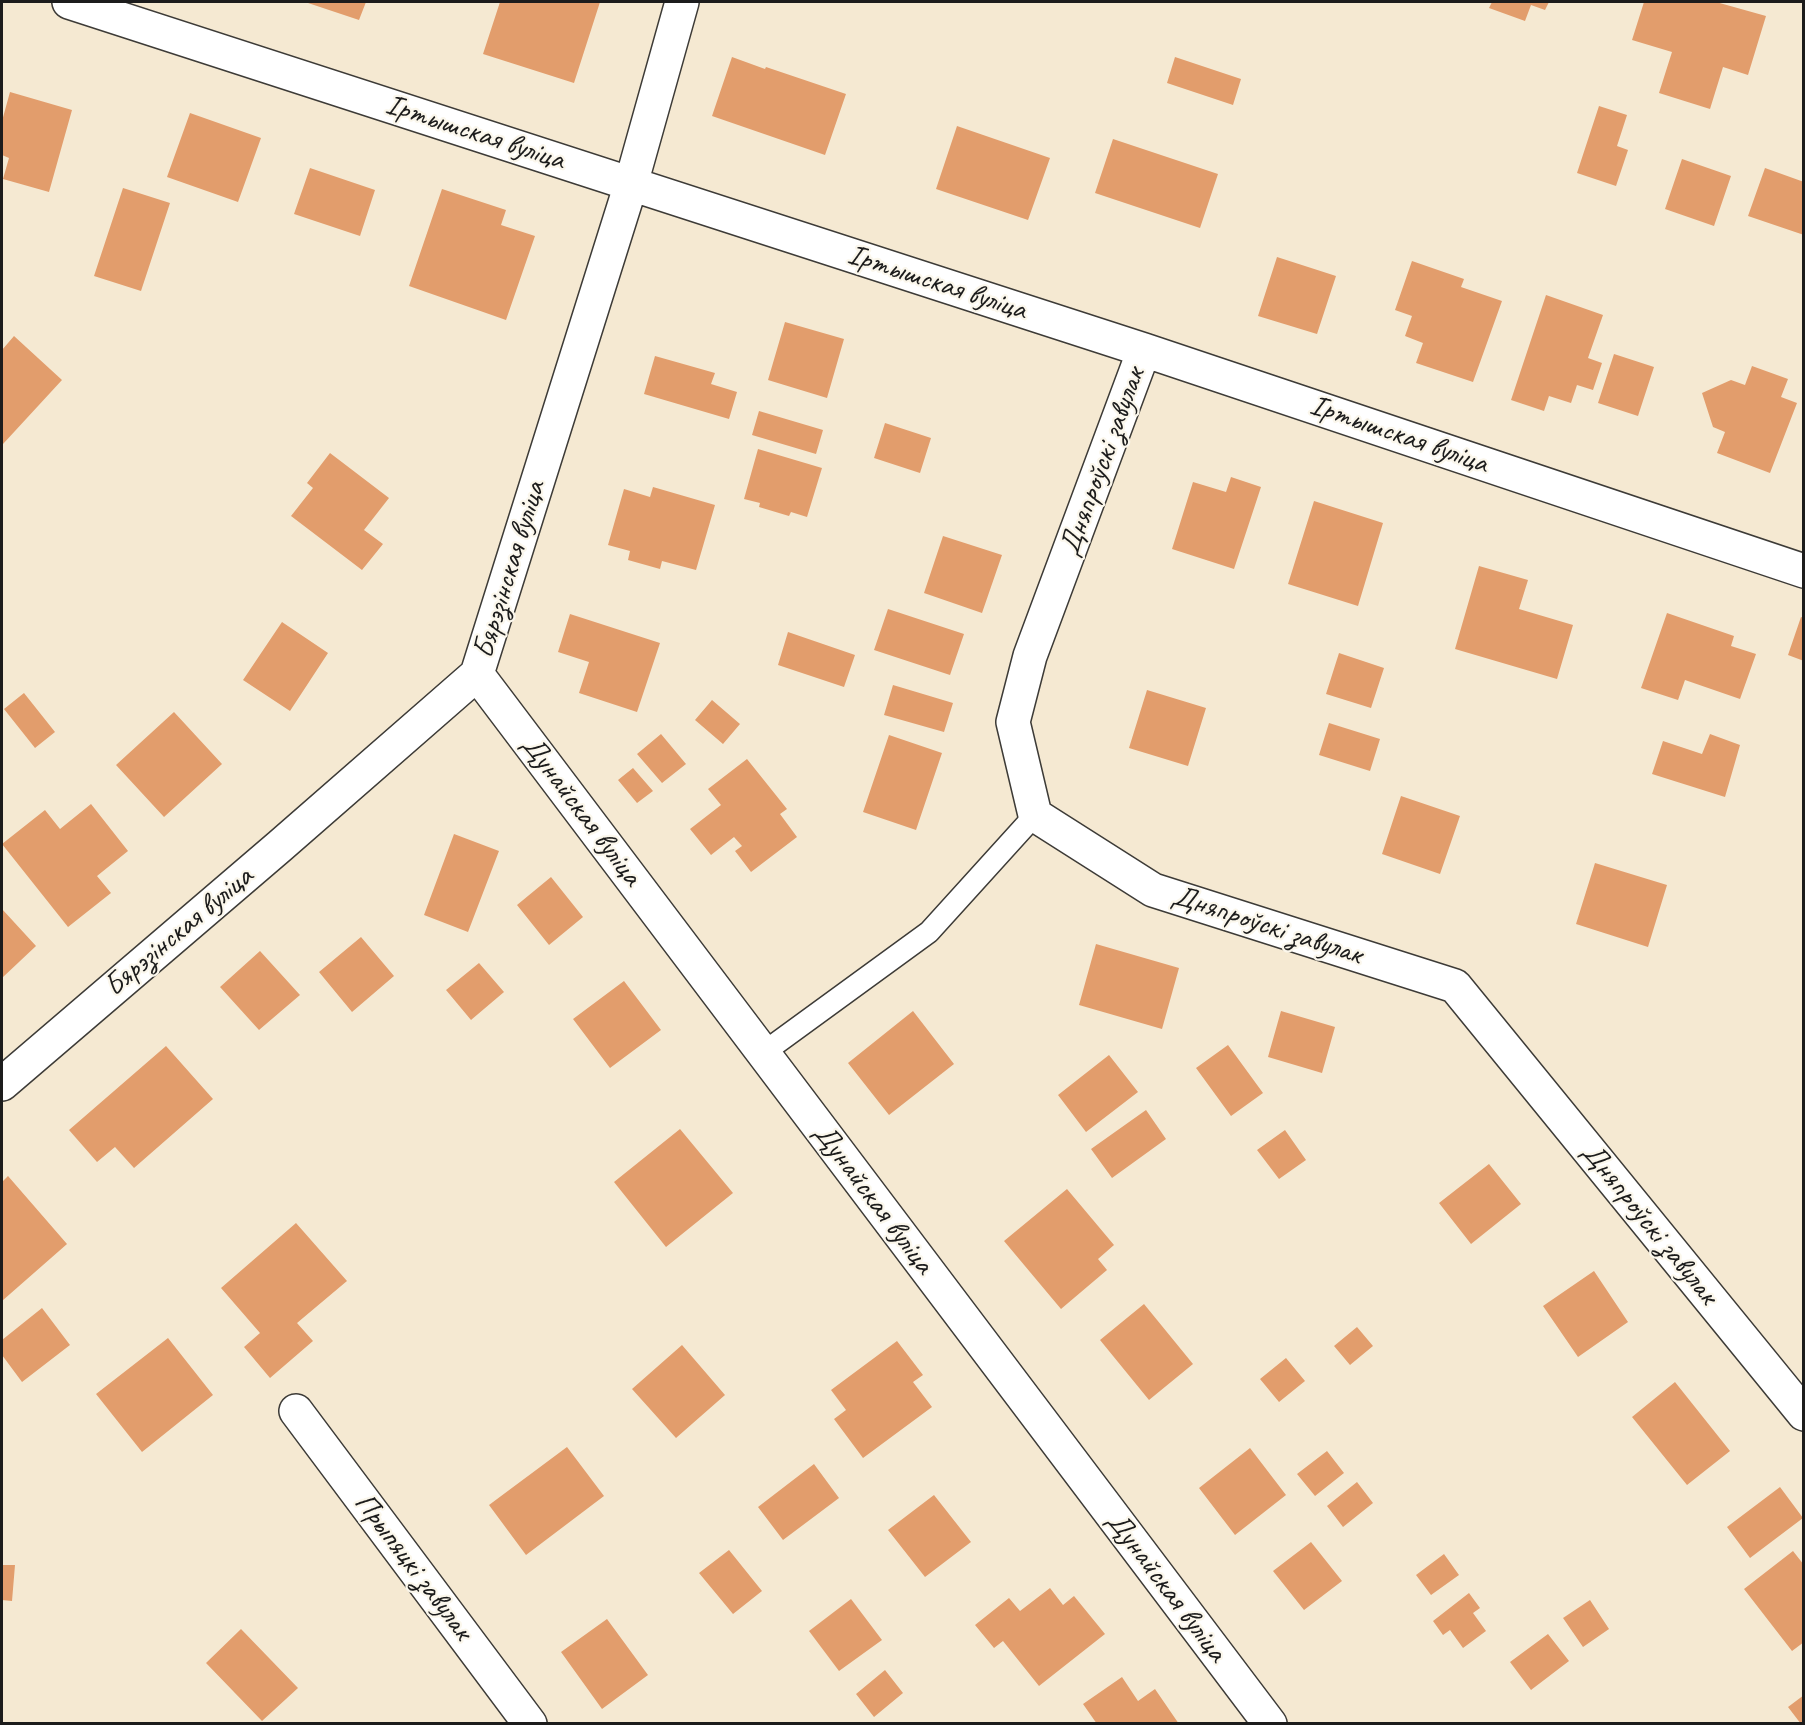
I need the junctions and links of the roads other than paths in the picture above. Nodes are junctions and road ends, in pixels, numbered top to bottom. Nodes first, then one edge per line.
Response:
1 (69, 2) edge
2 (682, 2) edge
3 (631, 184) junction
4 (1144, 350) junction
5 (1803, 571) edge
6 (477, 674) junction
7 (1035, 815) junction
8 (763, 1053) junction
9 (2, 1084) edge
10 (1801, 1406) edge
11 (296, 1411) dead end
12 (530, 1724) edge
13 (1270, 1724) edge

1 - 3 street, Іртышская вуліца
2 - 3 street, Бярэзінская вуліца
3 - 4 street, Іртышская вуліца
3 - 6 street, Бярэзінская вуліца
4 - 5 street, Іртышская вуліца
4 - 7 street, Дняпроўскі завулак
6 - 8 street, Дунайская вуліца
6 - 9 street, Бярэзінская вуліца
7 - 8 lane
7 - 10 street, Дняпроўскі завулак
8 - 13 street, Дунайская вуліца
11 - 12 street, Прыпяцкі завулак

